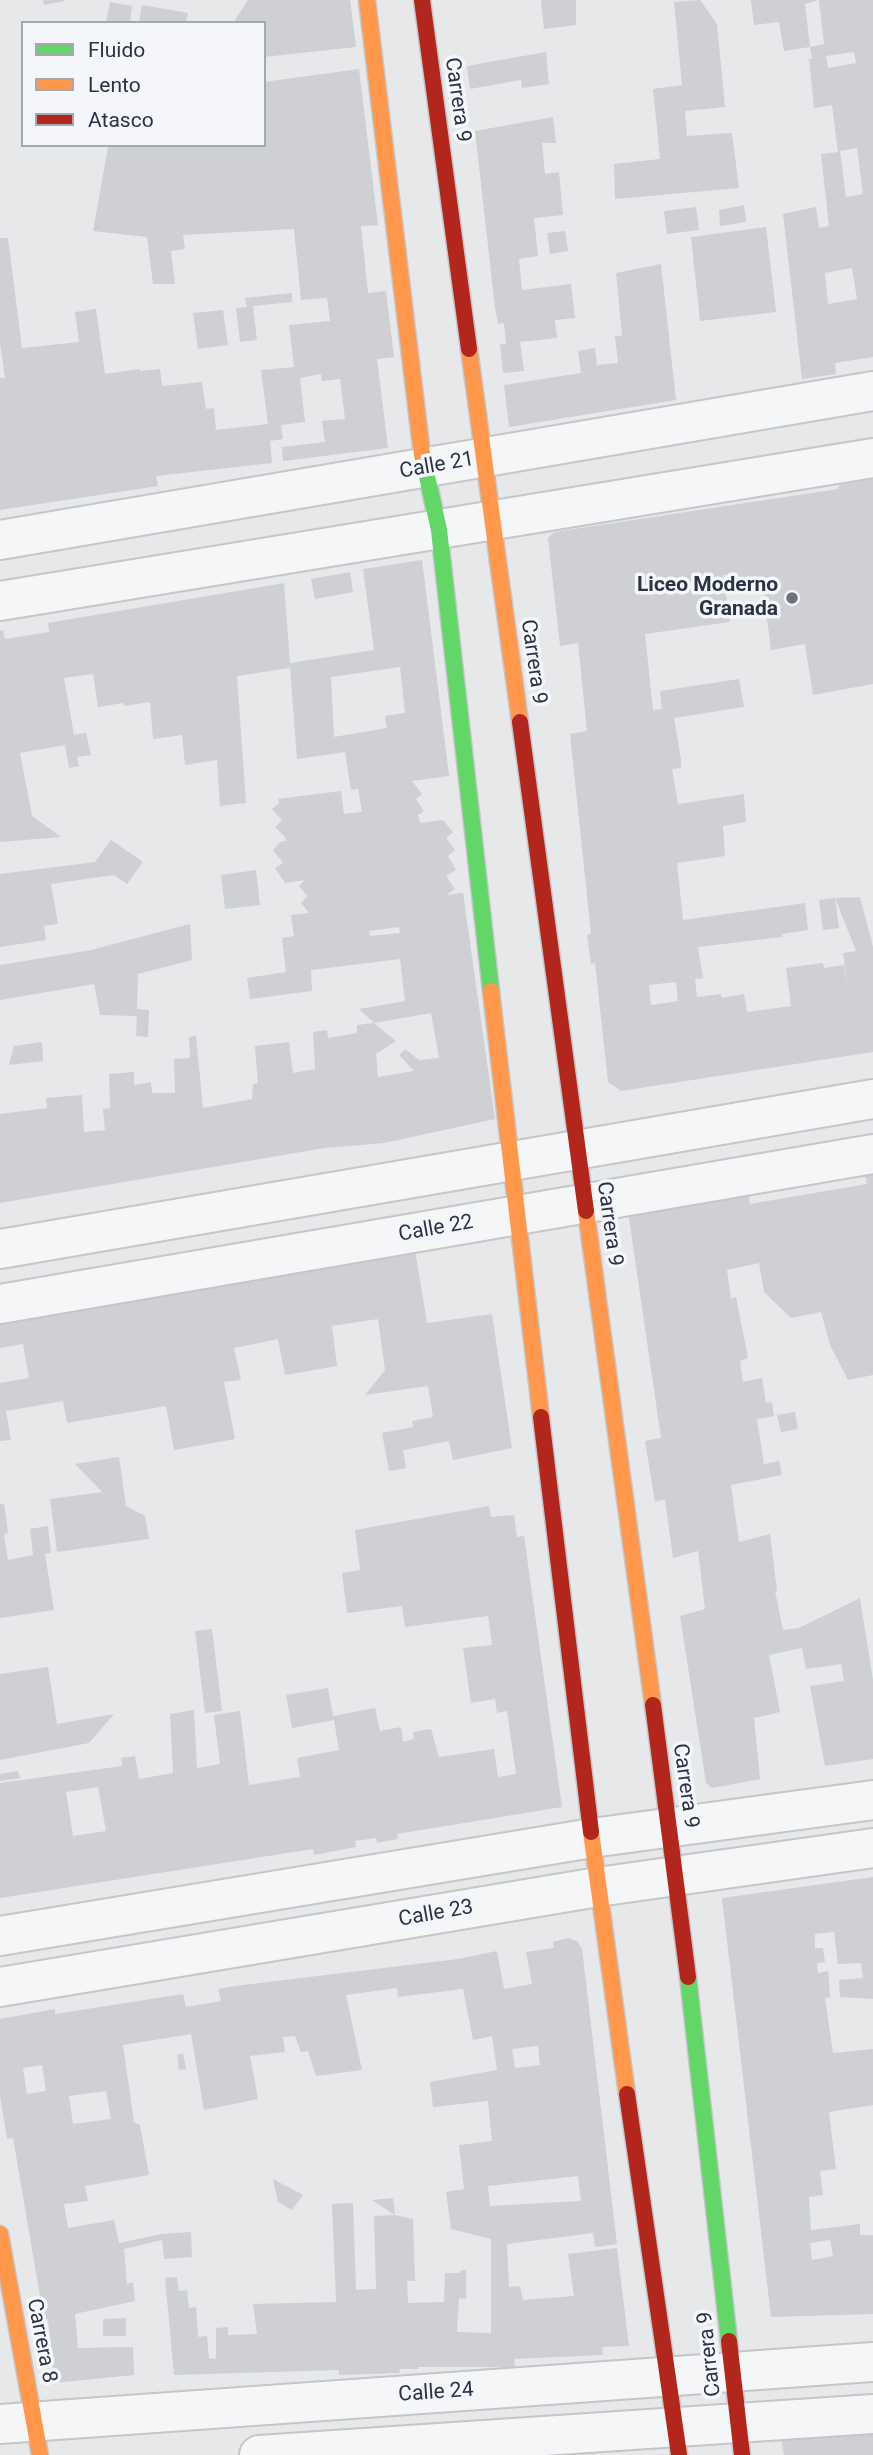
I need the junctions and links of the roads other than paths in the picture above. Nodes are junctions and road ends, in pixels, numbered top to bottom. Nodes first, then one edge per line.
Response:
1 (367, 0) edge
2 (422, 0) edge
3 (873, 391) edge
4 (484, 457) junction
5 (873, 458) edge
6 (424, 468) junction
7 (493, 520) junction
8 (439, 530) junction
9 (0, 540) edge
10 (0, 601) edge
11 (873, 1100) edge
12 (578, 1150) junction
13 (873, 1154) edge
14 (510, 1161) junction
15 (585, 1203) junction
16 (516, 1215) junction
17 (0, 1249) edge
18 (0, 1304) edge
19 (873, 1800) edge
20 (669, 1827) junction
21 (592, 1838) junction
22 (873, 1848) edge
23 (676, 1875) junction
24 (598, 1887) junction
25 (0, 1936) edge
26 (0, 1987) edge
27 (0, 2234) edge
28 (873, 2362) edge
29 (733, 2372) junction
30 (666, 2377) junction
31 (873, 2414) edge
32 (25, 2434) edge
33 (741, 2439) edge
34 (677, 2441) edge
35 (260, 2455) edge

1 - 6 street, Carrera 9
2 - 4 street, Carrera 9
3 - 4 street, Calle 21
4 - 6 street, Calle 21
4 - 7 street, Carrera 9
5 - 7 street
6 - 8 street, Carrera 9
6 - 9 street, Calle 21
7 - 8 street
7 - 12 street, Carrera 9
8 - 10 street
8 - 14 street, Carrera 9
11 - 12 street
12 - 14 street
12 - 15 street, Carrera 9
13 - 15 street, Calle 22
14 - 16 street, Carrera 9
14 - 17 street
15 - 16 street, Calle 22
15 - 20 street, Carrera 9
16 - 18 street, Calle 22
16 - 21 street, Carrera 9
19 - 20 street
20 - 21 street
20 - 23 street, Carrera 9
21 - 24 street, Carrera 9
21 - 25 street
22 - 23 street, Calle 23
23 - 24 street, Calle 23
23 - 29 street, Carrera 9
24 - 26 street, Calle 23
24 - 30 street, Carrera 9
27 - 32 street, Carrera 8
28 - 29 street, Calle 24
29 - 30 street, Calle 24
29 - 33 street, Carrera 9
30 - 32 street, Calle 24
30 - 34 street, Carrera 9
31 - 33 street
33 - 34 street
34 - 35 street

